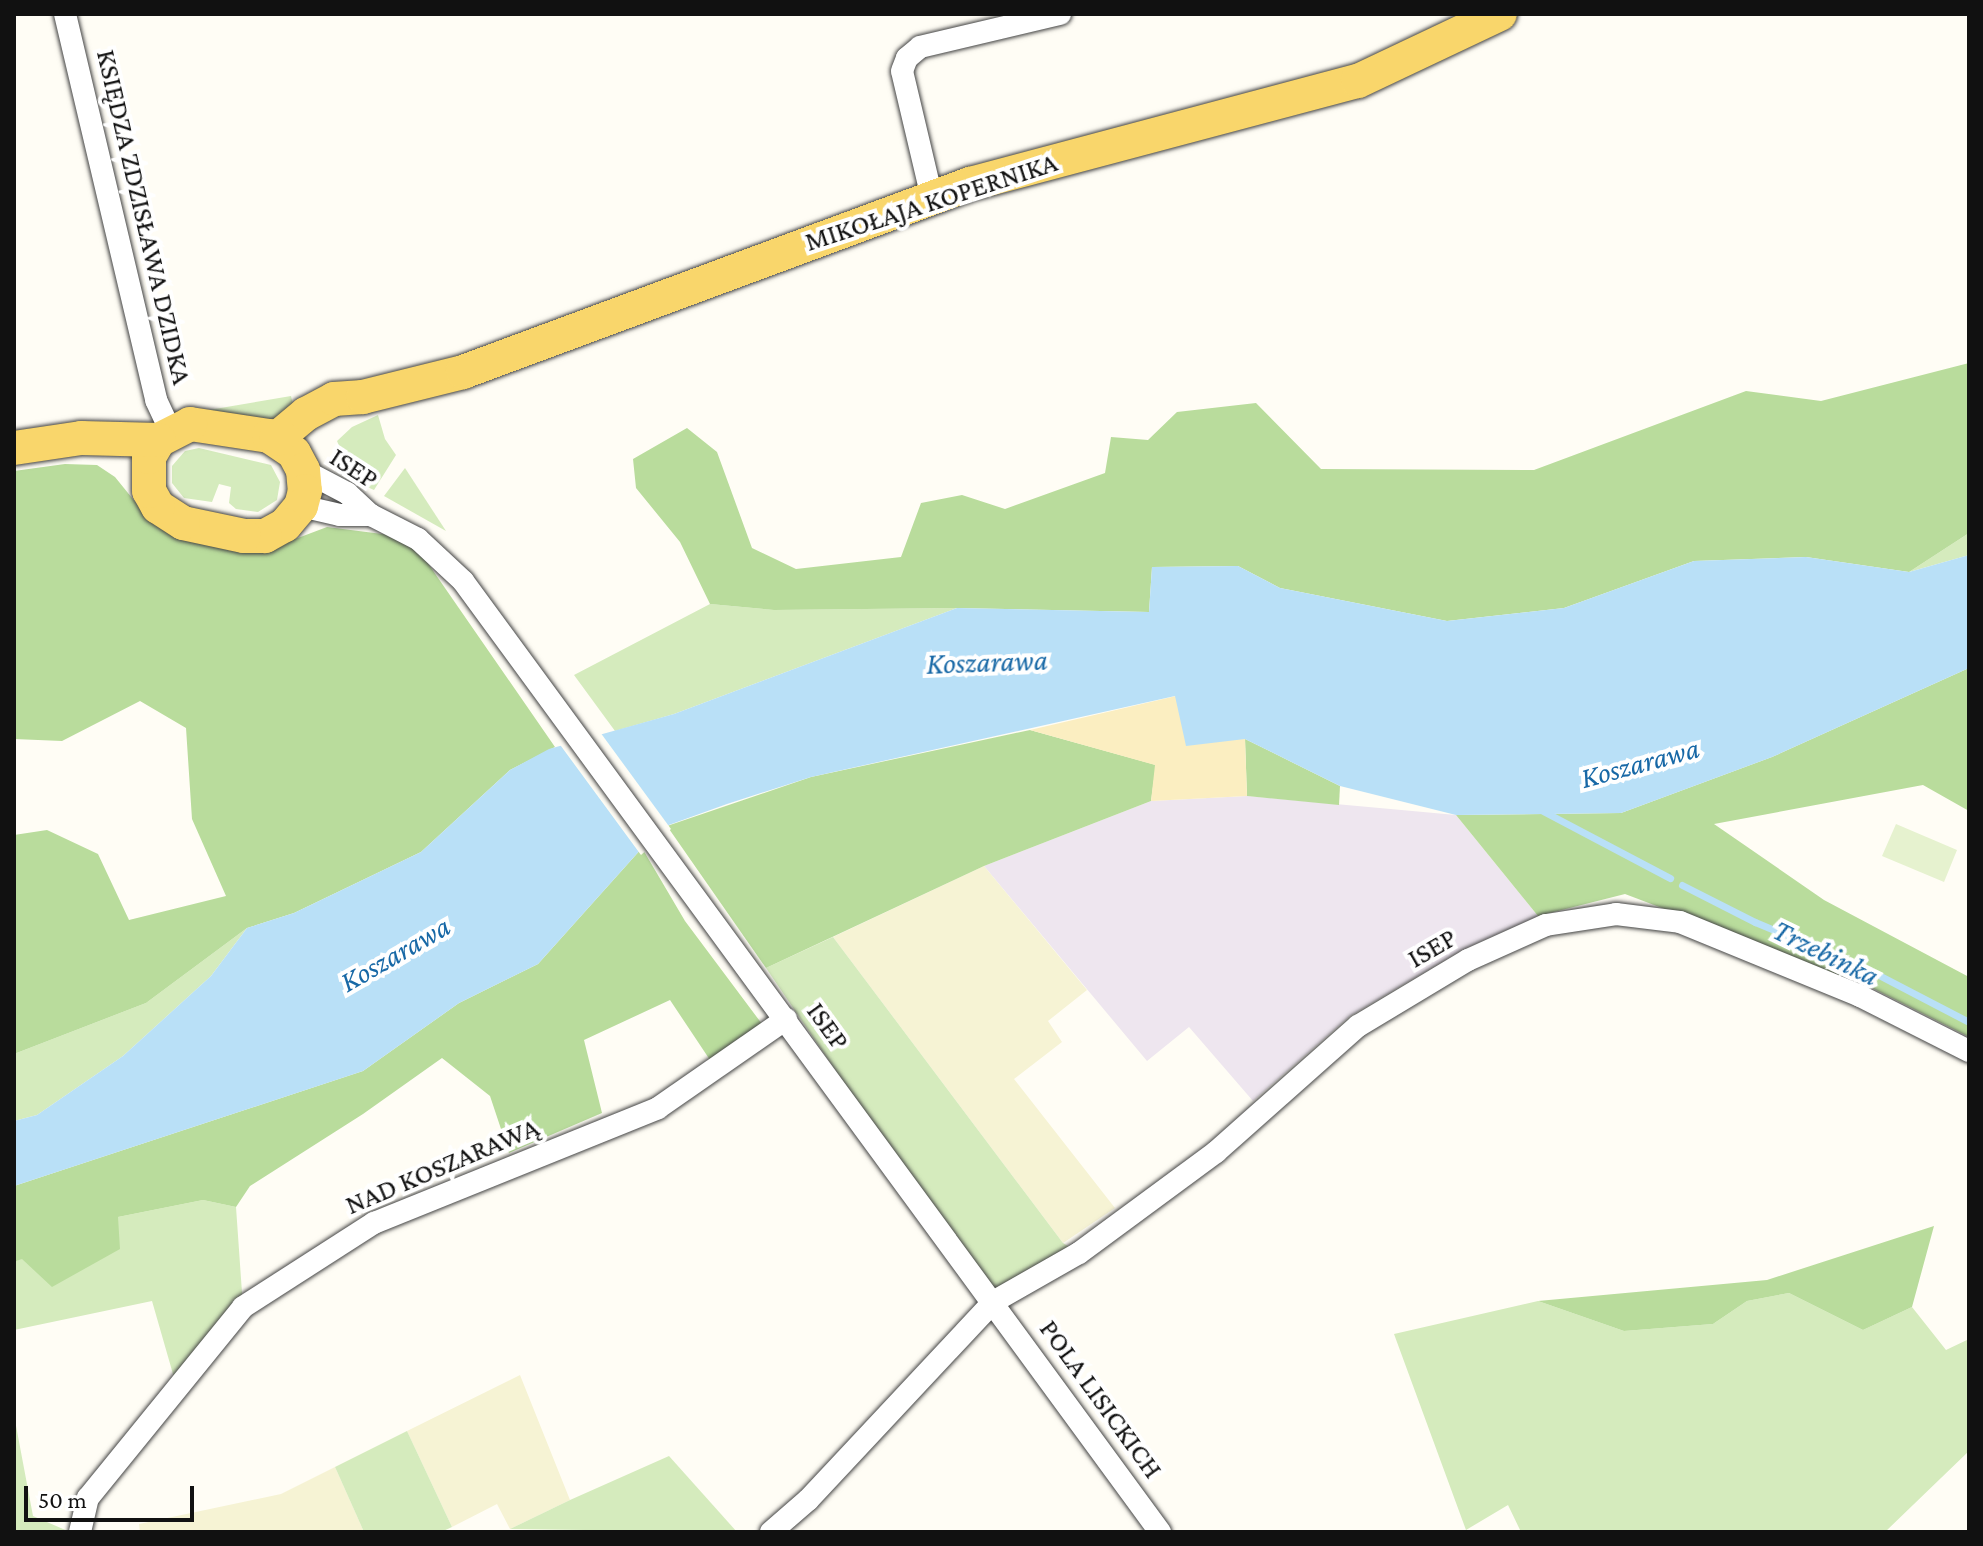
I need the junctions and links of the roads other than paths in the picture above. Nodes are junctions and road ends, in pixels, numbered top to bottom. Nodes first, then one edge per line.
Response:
1 (65, 14) edge
2 (1060, 14) edge
3 (1500, 14) edge
4 (932, 198) junction
5 (165, 436) junction
6 (51, 445) junction
7 (14, 448) edge
8 (293, 457) junction
9 (147, 472) junction
10 (301, 506) junction
11 (371, 515) junction
12 (786, 1019) junction
13 (1969, 1051) edge
14 (993, 1302) junction
15 (80, 1532) edge
16 (771, 1532) edge
17 (1160, 1532) edge

1 - 5 street, KSIĘDZA ZDZISŁAWA DZIDKA
2 - 4 street
3 - 4 main road, MIKOŁAJA KOPERNIKA
4 - 8 main road, MIKOŁAJA KOPERNIKA
5 - 6 main road
5 - 8 main road
5 - 9 main road
6 - 7 main road
6 - 9 main road
8 - 10 main road
8 - 11 street, ISEP
9 - 10 main road
10 - 11 street, ISEP
11 - 12 street, ISEP
12 - 14 street, ISEP
12 - 15 street, NAD KOSZARAWĄ
13 - 14 street, ISEP
14 - 16 street, ISEP
14 - 17 street, POLA LISICKICH

